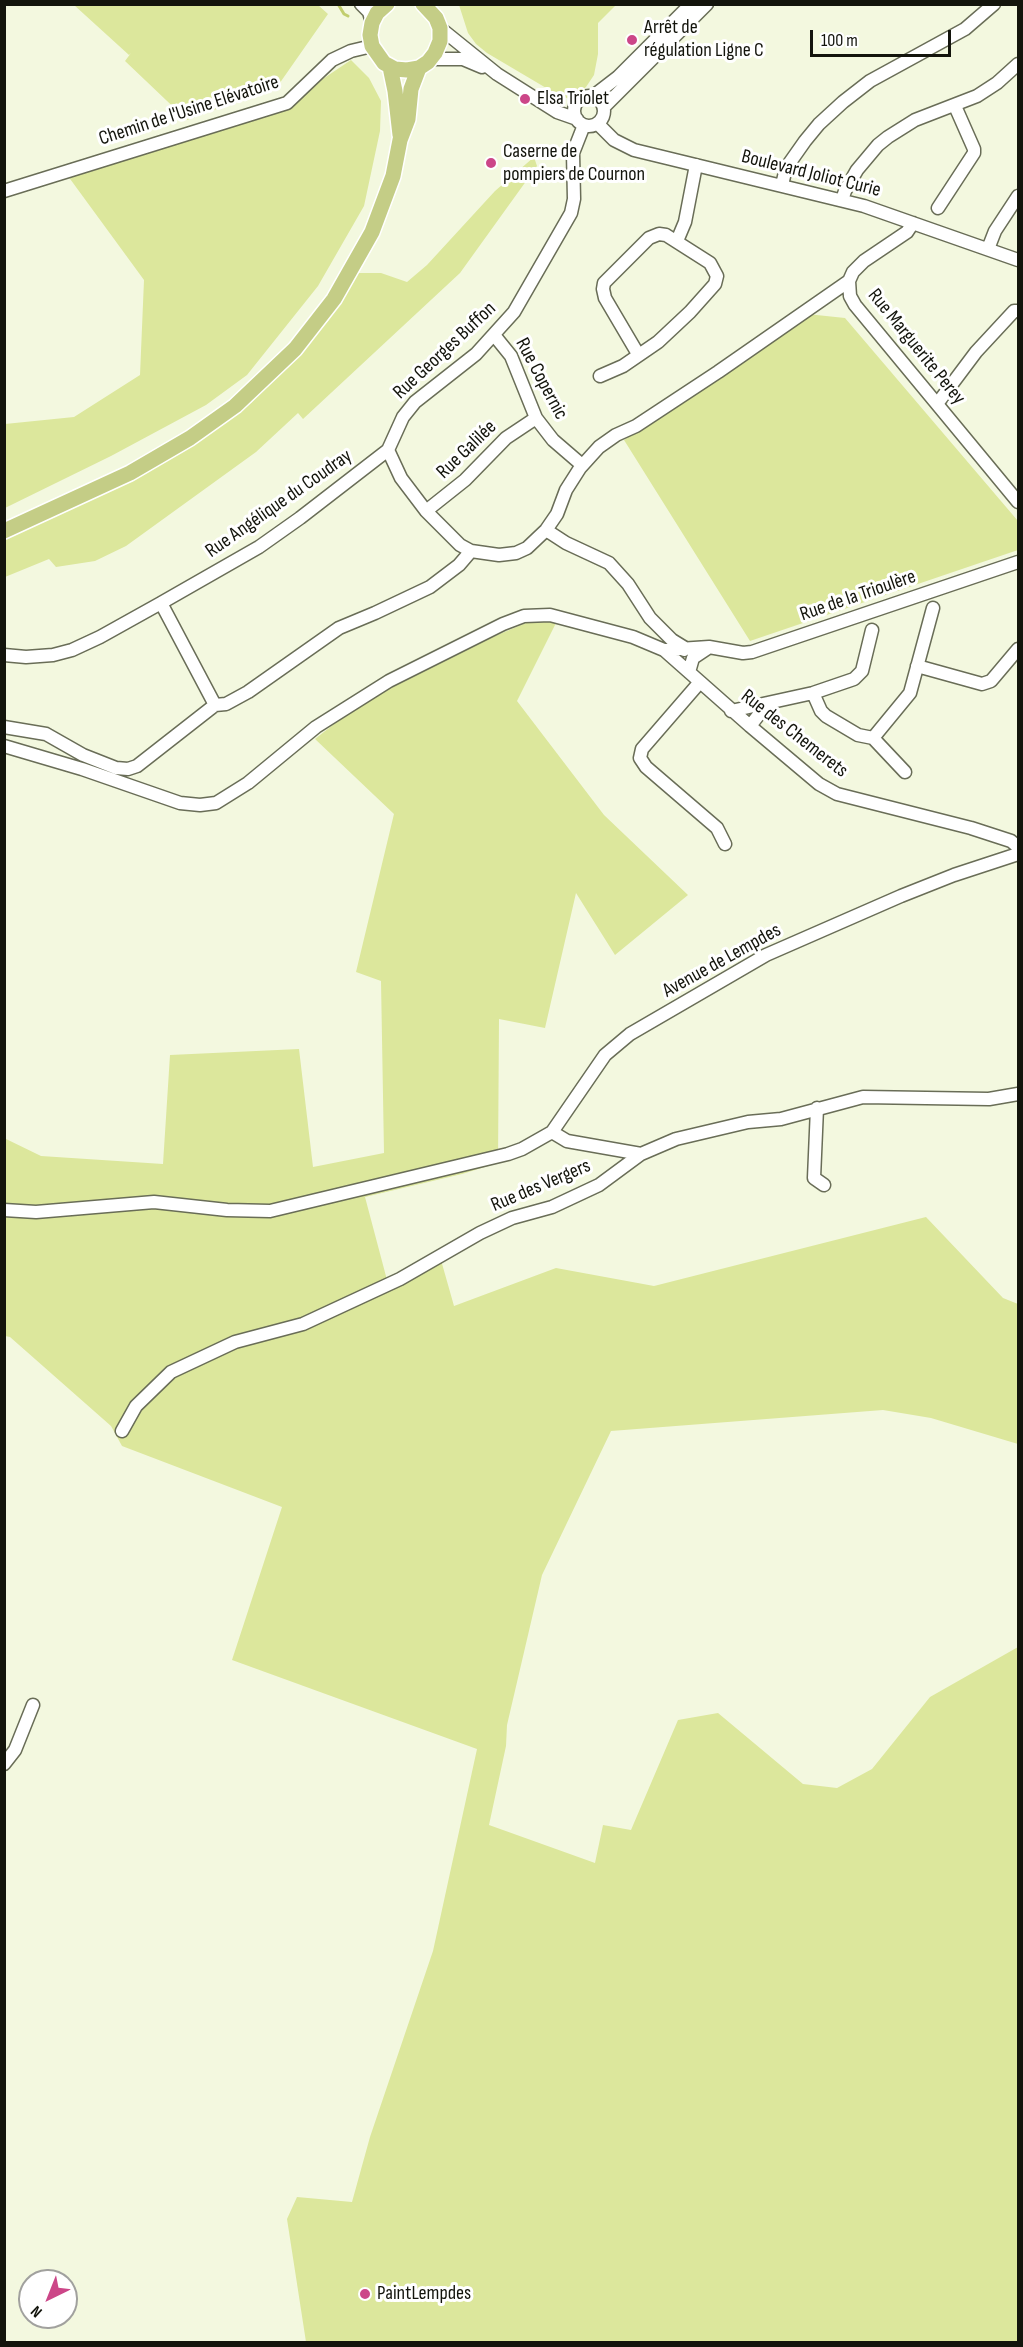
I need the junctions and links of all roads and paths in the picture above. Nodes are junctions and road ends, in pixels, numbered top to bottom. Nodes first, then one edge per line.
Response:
1 (361, 4) edge
2 (387, 4) edge
3 (691, 4) edge
4 (707, 4) edge
5 (994, 4) edge
6 (429, 7) edge
7 (372, 23) junction
8 (440, 28) junction
9 (372, 46) junction
10 (425, 63) junction
11 (1018, 64) edge
12 (390, 67) junction
13 (497, 74) junction
14 (592, 97) junction
15 (546, 104) junction
16 (576, 105) junction
17 (955, 106) junction
18 (603, 107) junction
19 (580, 122) junction
20 (598, 124) junction
21 (400, 140) junction
22 (696, 165) junction
23 (782, 185) junction
24 (4, 191) edge
25 (1018, 196) edge
26 (842, 200) junction
27 (938, 208) dead end
28 (913, 223) junction
29 (677, 241) junction
30 (988, 249) junction
31 (1018, 260) edge
32 (849, 281) junction
33 (1018, 310) edge
34 (494, 335) junction
35 (638, 354) junction
36 (600, 376) dead end
37 (936, 404) junction
38 (536, 418) junction
39 (388, 450) junction
40 (582, 465) junction
41 (1017, 497) edge
42 (426, 511) junction
43 (546, 530) junction
44 (4, 531) edge
45 (471, 552) junction
46 (1018, 562) edge
47 (160, 603) junction
48 (933, 608) dead end
49 (872, 630) dead end
50 (685, 648) junction
51 (709, 648) junction
52 (1018, 649) edge
53 (664, 650) junction
54 (4, 655) edge
55 (676, 660) junction
56 (917, 666) junction
57 (688, 672) junction
58 (700, 682) junction
59 (813, 693) junction
60 (768, 703) junction
61 (215, 705) junction
62 (731, 711) junction
63 (750, 726) junction
64 (4, 727) edge
65 (873, 738) junction
66 (4, 746) edge
67 (905, 772) dead end
68 (724, 844) dead end
69 (1018, 847) edge
70 (1018, 854) edge
71 (1018, 1094) edge
72 (817, 1108) junction
73 (552, 1132) junction
74 (641, 1154) junction
75 (824, 1185) dead end
76 (4, 1210) edge
77 (122, 1431) dead end
78 (33, 1705) dead end
79 (4, 1764) edge

1 - 7 street
2 - 7 main road
3 - 14 street
4 - 18 street
5 - 23 street
6 - 8 main road
7 - 9 main road
8 - 10 main road
8 - 13 street
9 - 12 main road
9 - 24 street, Chemin de l'Usine Elévatoire
10 - 12 main road
10 - 13 street
10 - 21 main road
11 - 17 street
12 - 21 main road
13 - 15 street
14 - 16 street
14 - 18 street
15 - 16 street
15 - 19 street
16 - 19 street
17 - 26 street
17 - 27 street
18 - 20 street
19 - 20 street
19 - 34 street, Rue Georges Buffon
20 - 22 street, Boulevard Joliot Curie
21 - 44 main road
22 - 23 street, Boulevard Joliot Curie
22 - 29 street
23 - 26 street, Boulevard Joliot Curie
25 - 30 street
26 - 28 street, Boulevard Joliot Curie
28 - 30 street, Boulevard Joliot Curie
28 - 32 street, Rue Marguerite Perey
29 - 35 street
29 - 35 street
30 - 31 street, Boulevard Joliot Curie
32 - 37 street, Rue Marguerite Perey
32 - 40 street
33 - 37 street
34 - 38 street, Rue Copernic
34 - 39 street, Rue Georges Buffon
35 - 36 street
37 - 41 street, Rue Marguerite Perey
38 - 40 street, Rue Copernic
38 - 42 street, Rue Galilée
39 - 42 street
39 - 47 street, Rue Angélique du Coudray
40 - 43 street
42 - 45 street
43 - 45 street
43 - 50 street
45 - 61 street
46 - 51 street, Rue de la Trioulère
47 - 54 street, Rue Angélique du Coudray
47 - 61 street
48 - 56 street
49 - 59 street
50 - 51 street, Rue de la Trioulère
50 - 53 street, Rue de la Trioulère
50 - 55 street
51 - 57 street
52 - 56 street
53 - 55 street, Rue des Chemerets
53 - 66 street, Rue des Chemerets
55 - 57 street, Rue des Chemerets
56 - 65 street
57 - 58 street, Rue des Chemerets
58 - 62 street, Rue des Chemerets
58 - 68 street
59 - 60 street
59 - 65 street
60 - 62 street
60 - 63 street
61 - 64 street
62 - 63 street, Rue des Chemerets
63 - 69 street, Rue des Chemerets
65 - 67 street
70 - 73 street, Avenue de Lempdes
71 - 72 street, Rue des Vergers
72 - 74 street, Rue des Vergers
72 - 75 street
73 - 74 street
73 - 76 street
74 - 77 street, Rue des Vergers
78 - 79 street

